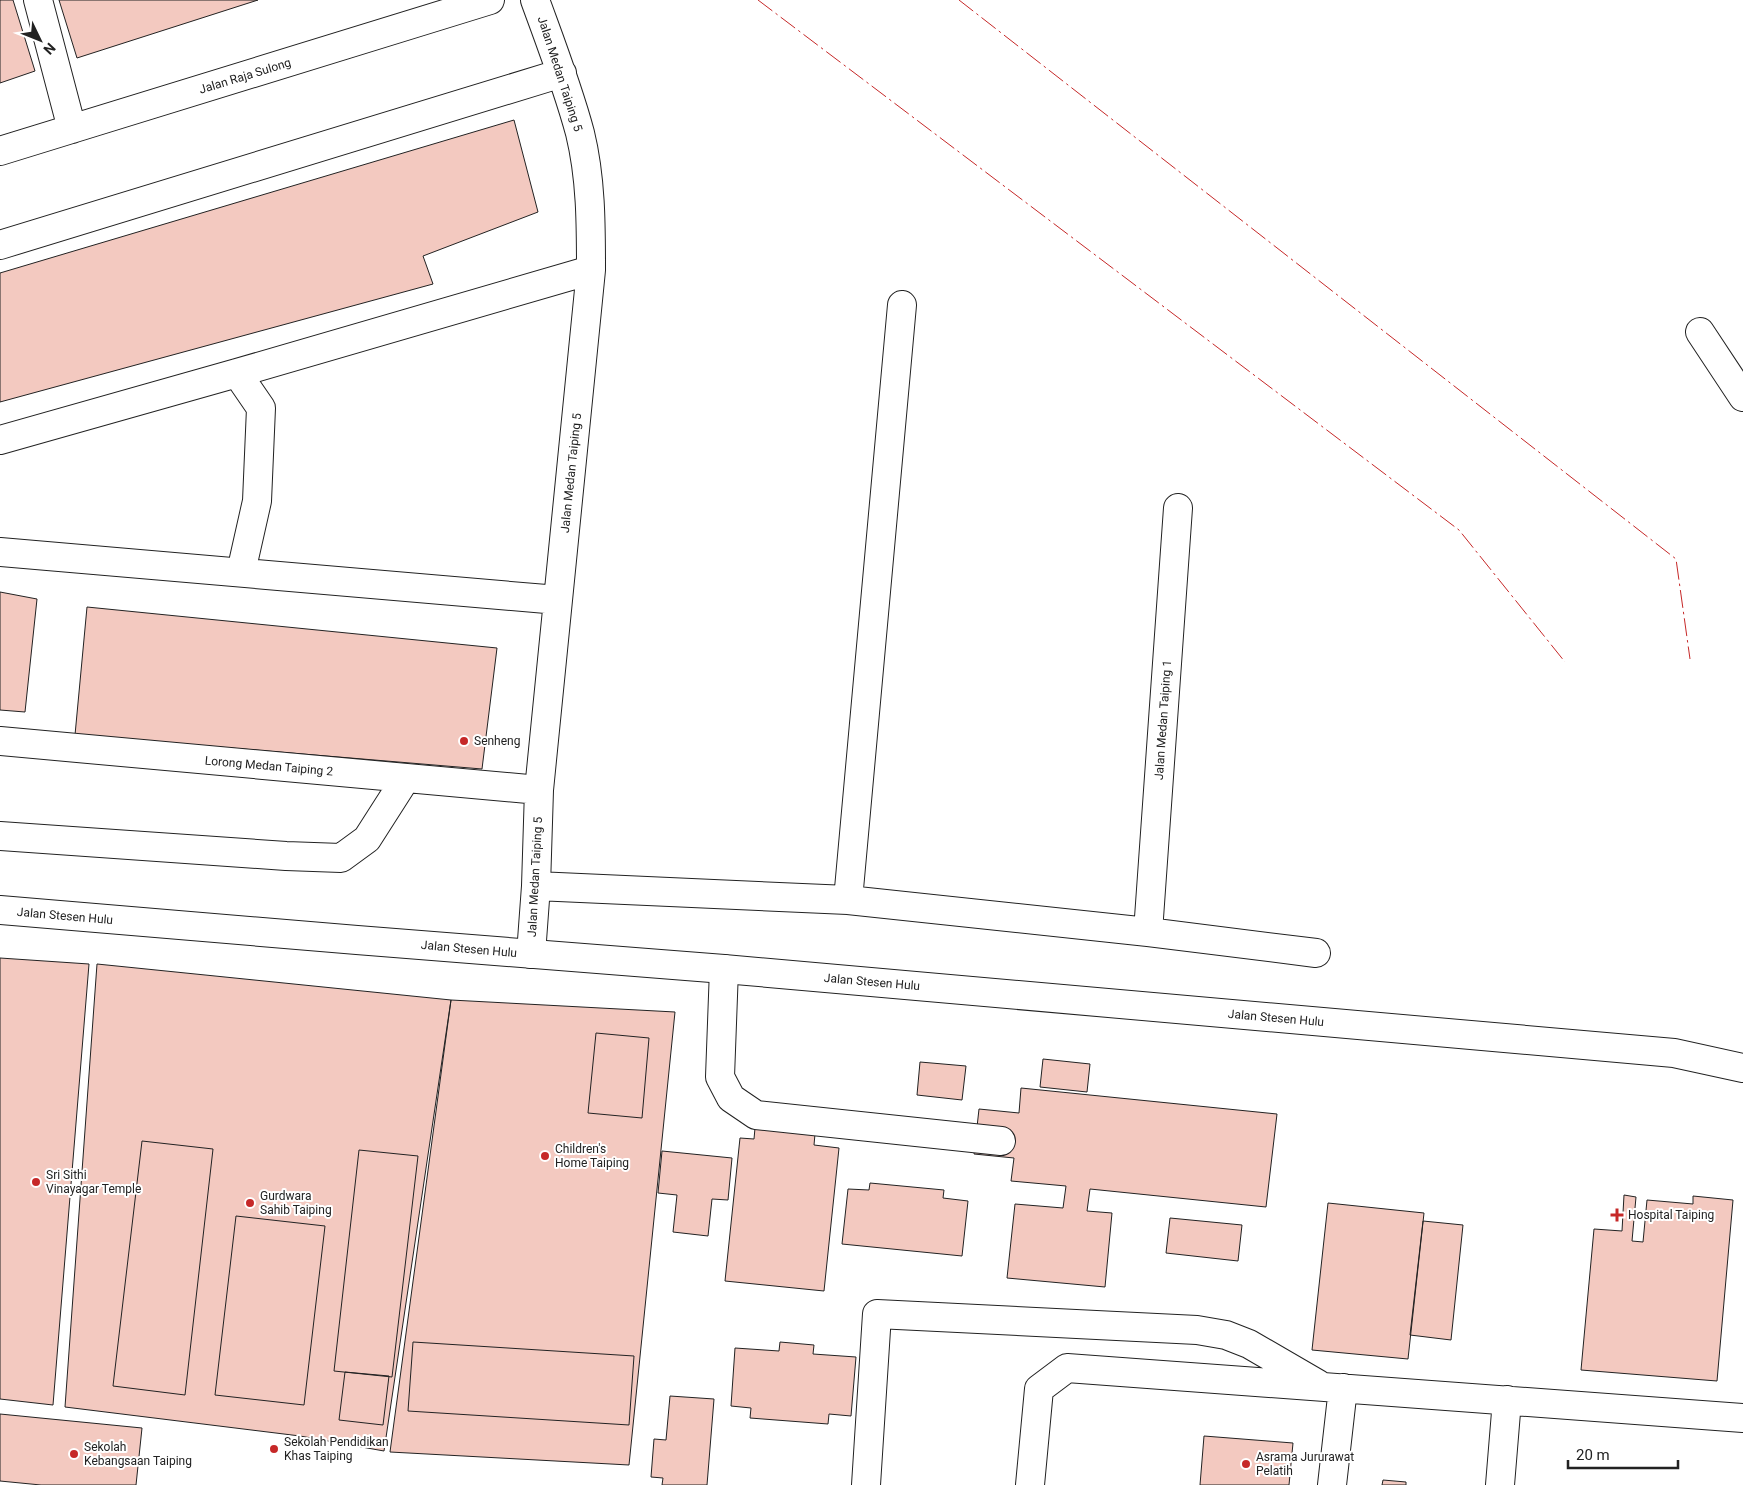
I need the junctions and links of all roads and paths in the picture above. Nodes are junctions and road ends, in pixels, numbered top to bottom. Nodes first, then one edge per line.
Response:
1 (38, 0) edge
2 (490, 0) edge
3 (535, 0) edge
4 (562, 73) junction
5 (72, 129) junction
6 (0, 151) edge
7 (0, 245) edge
8 (592, 270) junction
9 (902, 304) dead end
10 (1700, 332) dead end
11 (237, 373) junction
12 (1743, 397) edge
13 (0, 440) edge
14 (1178, 508) dead end
15 (0, 552) edge
16 (241, 572) junction
17 (558, 600) junction
18 (0, 741) edge
19 (406, 778) junction
20 (539, 790) junction
21 (0, 836) edge
22 (536, 886) junction
23 (848, 900) junction
24 (0, 910) edge
25 (1148, 932) junction
26 (1316, 952) dead end
27 (531, 954) junction
28 (724, 969) junction
29 (1743, 1068) edge
30 (1001, 1142) dead end
31 (1333, 1387) junction
32 (1507, 1400) junction
33 (1743, 1418) edge
34 (866, 1485) edge
35 (1030, 1485) edge
36 (1332, 1485) edge
37 (1500, 1485) edge

1 - 5 street
2 - 5 street, Jalan Raja Sulong
3 - 4 street, Jalan Medan Taiping 5
4 - 7 street
4 - 8 street, Jalan Medan Taiping 5
5 - 6 street, Jalan Raja Sulong
8 - 11 street
8 - 17 street, Jalan Medan Taiping 5
9 - 23 street
10 - 12 street
11 - 13 street
11 - 16 street
14 - 25 street, Jalan Medan Taiping 1
15 - 16 street
16 - 17 street
17 - 20 street, Jalan Medan Taiping 5
18 - 19 street, Lorong Medan Taiping 2
19 - 20 street, Lorong Medan Taiping 2
19 - 21 street
20 - 22 street, Jalan Medan Taiping 5
22 - 23 street
22 - 27 street, Jalan Medan Taiping 5
23 - 25 street
24 - 27 street, Jalan Stesen Hulu
25 - 26 street
27 - 28 street, Jalan Stesen Hulu
28 - 29 street, Jalan Stesen Hulu
28 - 30 street
31 - 32 street
31 - 34 street
31 - 35 street
31 - 36 street
32 - 33 street
32 - 37 street

